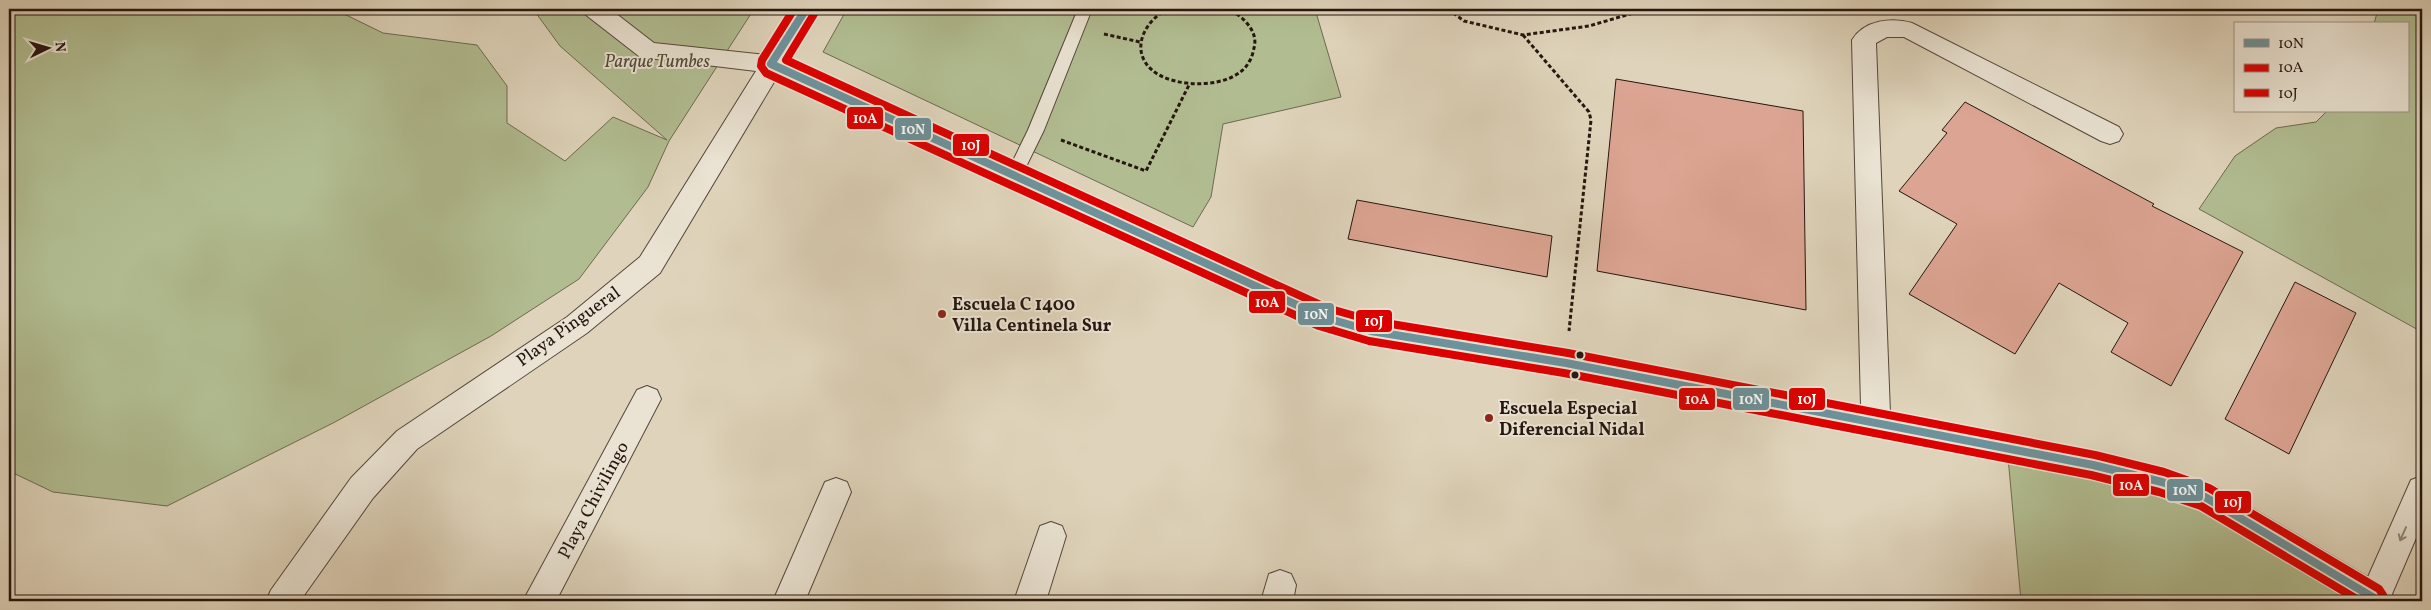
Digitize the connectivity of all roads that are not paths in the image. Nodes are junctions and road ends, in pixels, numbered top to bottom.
1 (594, 9) edge
2 (806, 9) edge
3 (1086, 9) edge
4 (771, 64) junction
5 (2110, 134) dead end
6 (1014, 175) junction
7 (647, 399) dead end
8 (1876, 423) junction
9 (2422, 490) edge
10 (836, 492) dead end
11 (1051, 536) dead end
12 (2375, 600) edge
13 (282, 601) edge
14 (539, 601) edge
15 (789, 601) edge
16 (1030, 601) edge

1 - 4 street
2 - 4 street, Playa Pingueral
3 - 6 lane
4 - 6 street
4 - 13 street, Playa Pingueral
5 - 8 street
6 - 8 street
7 - 14 street, Playa Chivilingo
8 - 12 street
9 -> 12 street
10 - 15 street
11 - 16 street

